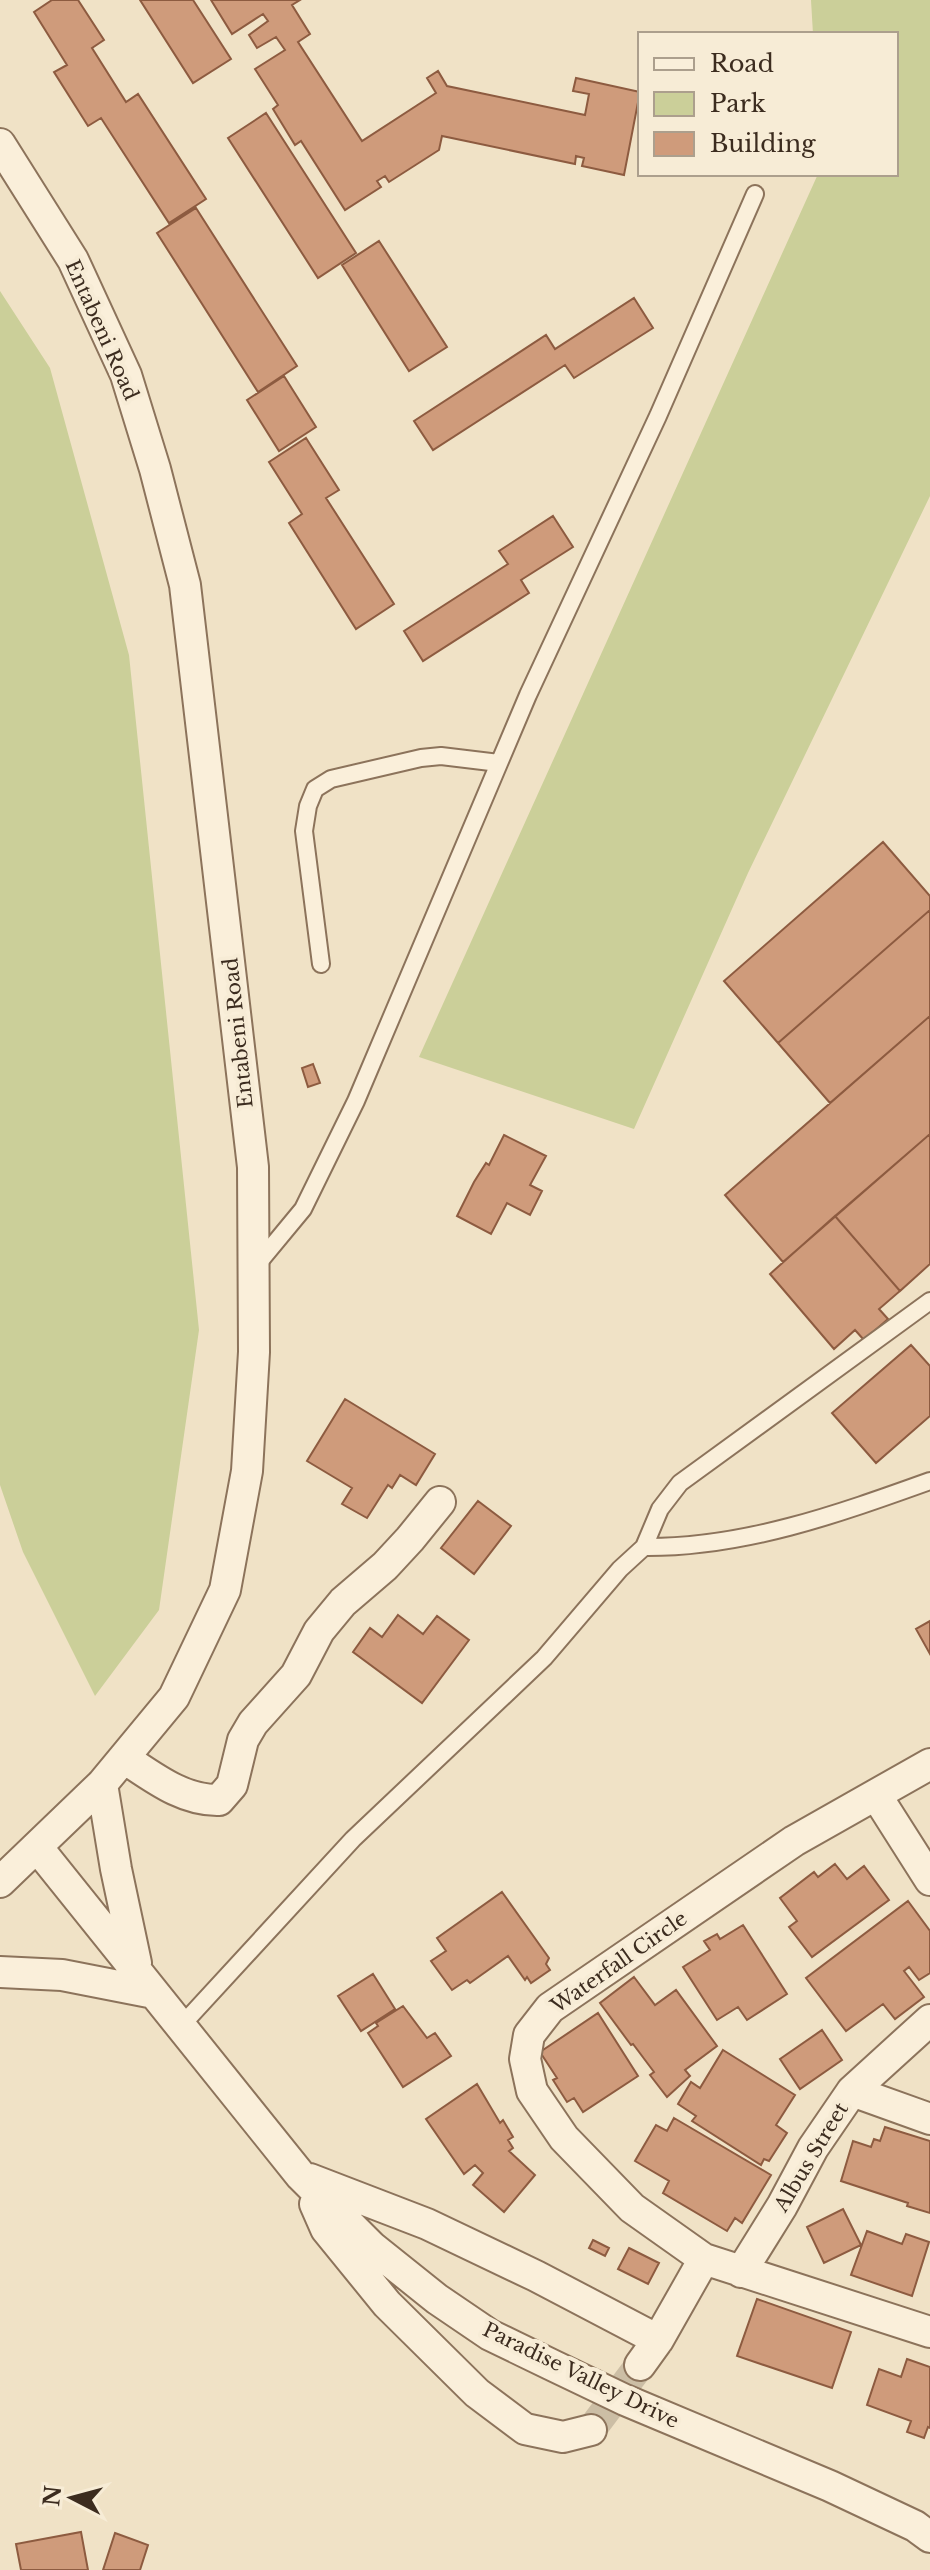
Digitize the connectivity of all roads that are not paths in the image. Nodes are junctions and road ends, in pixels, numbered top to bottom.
1 (0, 144) edge
2 (755, 194) dead end
3 (499, 763) junction
4 (321, 964) dead end
5 (254, 1268) junction
6 (930, 1301) edge
7 (930, 1481) edge
8 (440, 1502) dead end
9 (644, 1547) junction
10 (124, 1758) junction
11 (930, 1764) edge
12 (102, 1784) junction
13 (876, 1795) junction
14 (37, 1847) junction
15 (930, 1880) edge
16 (0, 1882) edge
17 (0, 1972) edge
18 (147, 1984) junction
19 (930, 2020) edge
20 (181, 2026) junction
21 (852, 2091) junction
22 (930, 2119) edge
23 (301, 2176) junction
24 (704, 2259) junction
25 (741, 2272) junction
26 (930, 2332) edge
27 (658, 2340) junction
28 (640, 2365) tunnel mouth
29 (591, 2430) dead end
30 (930, 2537) edge

1 - 5 street, Entabeni Road
2 - 3 lane
3 - 4 lane
3 - 5 lane
5 - 10 street, Entabeni Road
6 - 9 lane
7 - 9 lane
8 - 10 street
9 - 20 lane
10 - 12 street, Entabeni Road
11 - 13 street, Waterfall Circle
12 - 14 street, Entabeni Road
12 - 18 street
13 - 15 street
13 - 24 street, Waterfall Circle
14 - 16 street, Entabeni Road
14 - 18 street, Paradise Valley Drive
17 - 18 street
18 - 20 street, Paradise Valley Drive
19 - 21 street, Albus Street
20 - 23 street, Paradise Valley Drive
21 - 22 street
21 - 25 street, Albus Street
23 - 27 street
23 - 29 street
23 - 30 street, Paradise Valley Drive
24 - 25 street, Waterfall Circle
24 - 27 street
25 - 26 street, Waterfall Circle
27 - 28 street

